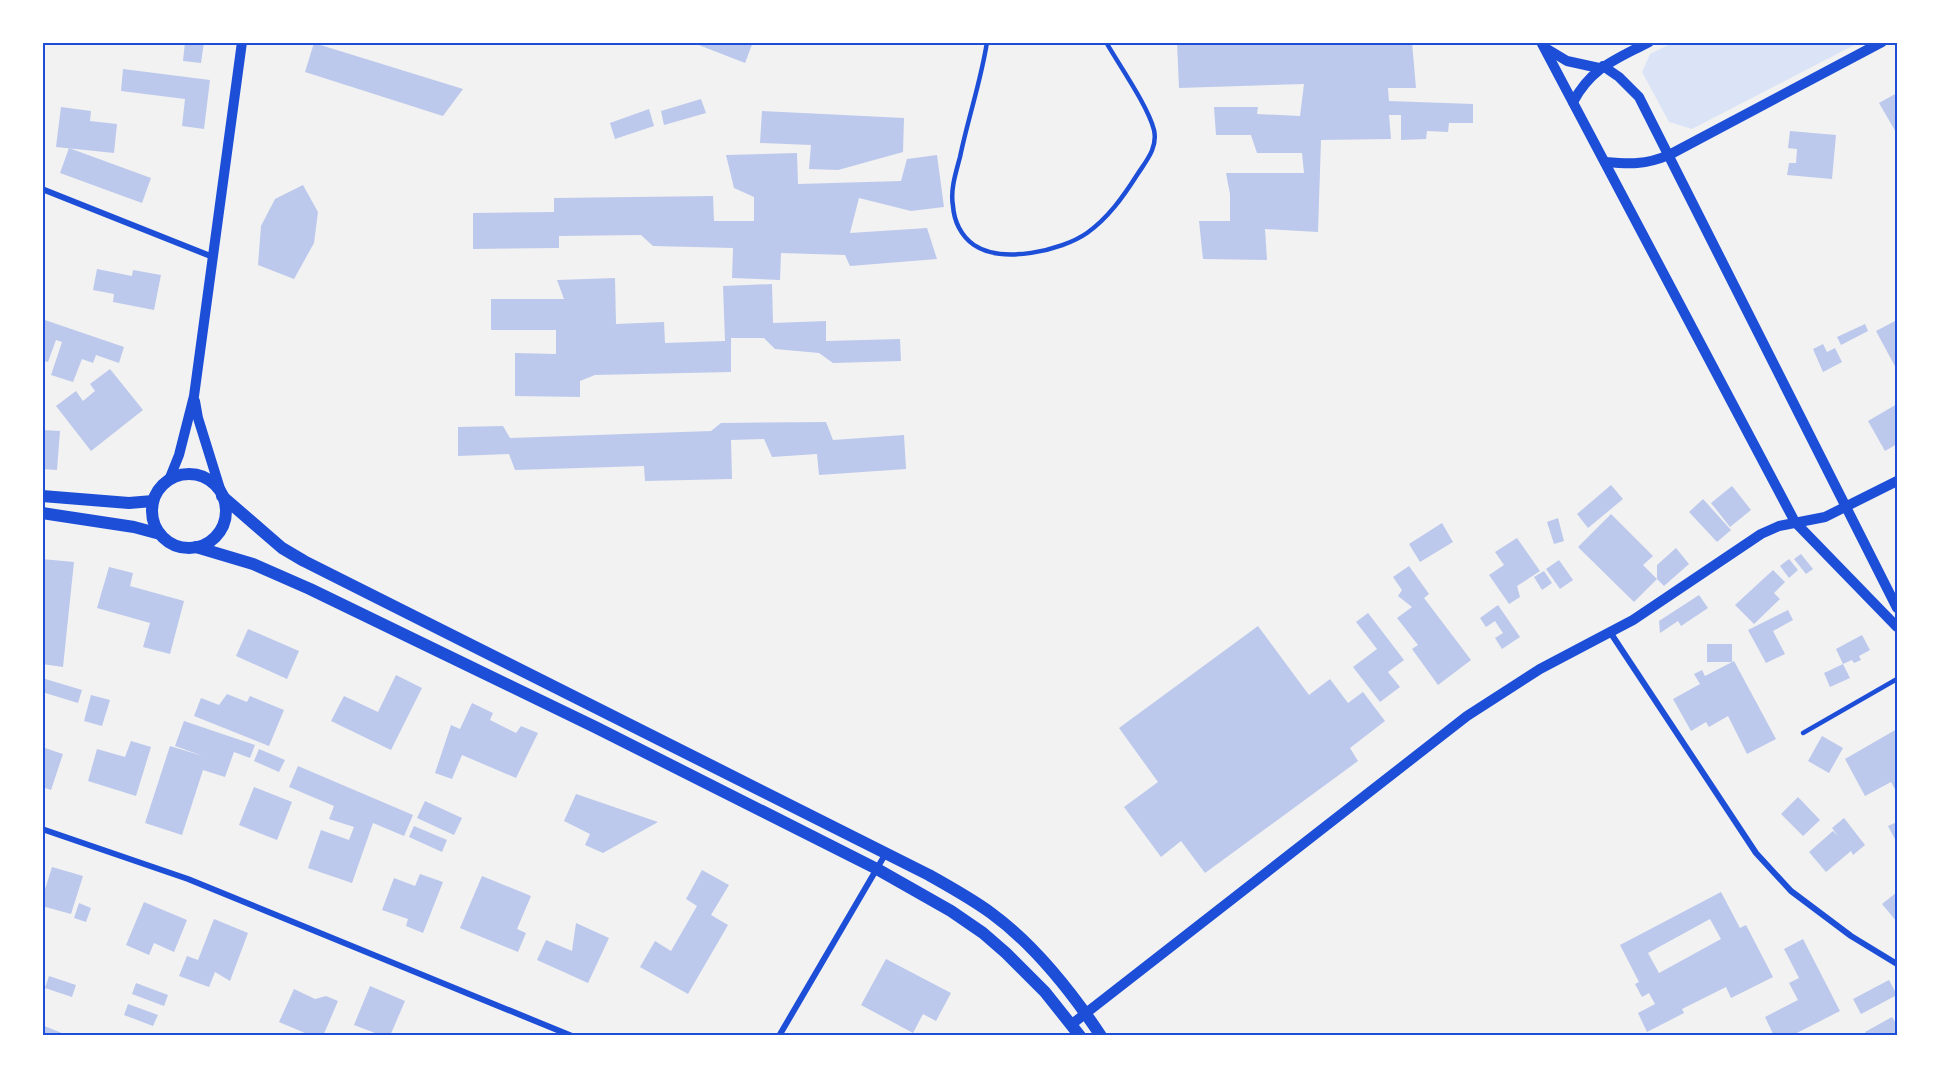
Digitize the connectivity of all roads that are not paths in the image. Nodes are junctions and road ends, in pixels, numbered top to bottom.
1 (242, 42) edge
2 (987, 42) edge
3 (1106, 42) edge
4 (1649, 42) edge
5 (1882, 42) edge
6 (1542, 44) edge
7 (1601, 67) junction
8 (1573, 102) junction
9 (1669, 155) junction
10 (1605, 162) junction
11 (42, 189) edge
12 (213, 257) junction
13 (194, 396) junction
14 (169, 480) junction
15 (1897, 481) edge
16 (222, 494) junction
17 (42, 496) edge
18 (153, 501) junction
19 (1847, 507) junction
20 (42, 513) edge
21 (1795, 522) junction
22 (160, 534) junction
23 (196, 547) junction
24 (1897, 608) edge
25 (1897, 627) edge
26 (1610, 632) junction
27 (525, 672) junction
28 (1897, 679) edge
29 (517, 689) junction
30 (1803, 733) dead end
31 (42, 829) edge
32 (886, 853) junction
33 (877, 869) junction
34 (1897, 964) edge
35 (1085, 1013) junction
36 (1072, 1024) junction
37 (572, 1036) edge
38 (779, 1036) edge
39 (1080, 1036) edge
40 (1101, 1036) edge

1 - 12 street
2 - 3 lane
4 - 7 street
5 - 9 street
6 - 7 street
6 - 8 street
7 - 8 street
7 - 9 street
8 - 10 street
9 - 10 street
9 - 19 street
10 - 21 street
11 - 12 street
12 - 13 street
13 - 14 street
13 - 16 street
14 - 16 main road
14 - 18 main road
15 - 19 street
16 - 23 main road
16 - 27 main road
17 - 18 main road
18 - 22 main road
19 - 21 street
19 - 24 street
20 - 22 main road
21 - 25 street
21 - 26 street
22 - 23 main road
23 - 29 main road
26 - 34 street
26 - 35 street
27 - 29 main road
27 - 32 main road
28 - 30 lane
29 - 33 main road
31 - 37 street
32 - 33 street
32 - 35 main road
33 - 36 main road
33 - 38 street
35 - 36 street
35 - 40 main road
36 - 39 main road

